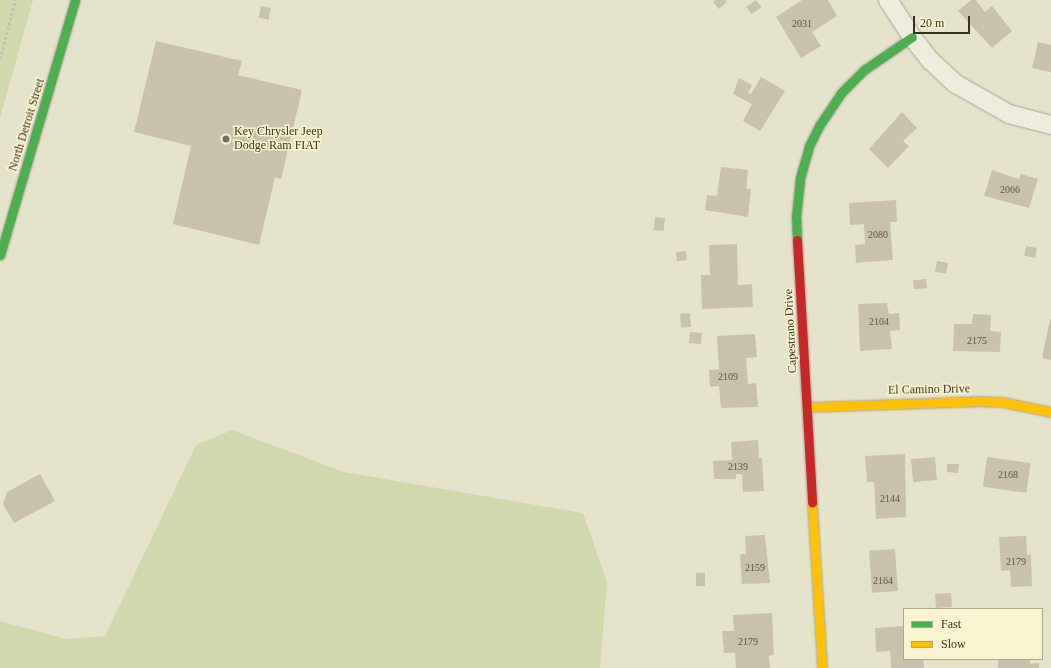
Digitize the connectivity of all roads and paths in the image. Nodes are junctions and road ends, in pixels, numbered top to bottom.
1 (15, 0) edge
2 (75, 0) edge
3 (888, 0) edge
4 (912, 37) junction
5 (0, 58) edge
6 (1051, 125) edge
7 (0, 255) edge
8 (808, 407) junction
9 (1051, 412) edge
10 (822, 668) edge

1 - 5 path
2 - 7 main road, North Detroit Street
3 - 4 street
4 - 6 street
4 - 8 main road, Capestrano Drive
8 - 9 main road, El Camino Drive
8 - 10 main road, Capestrano Drive

